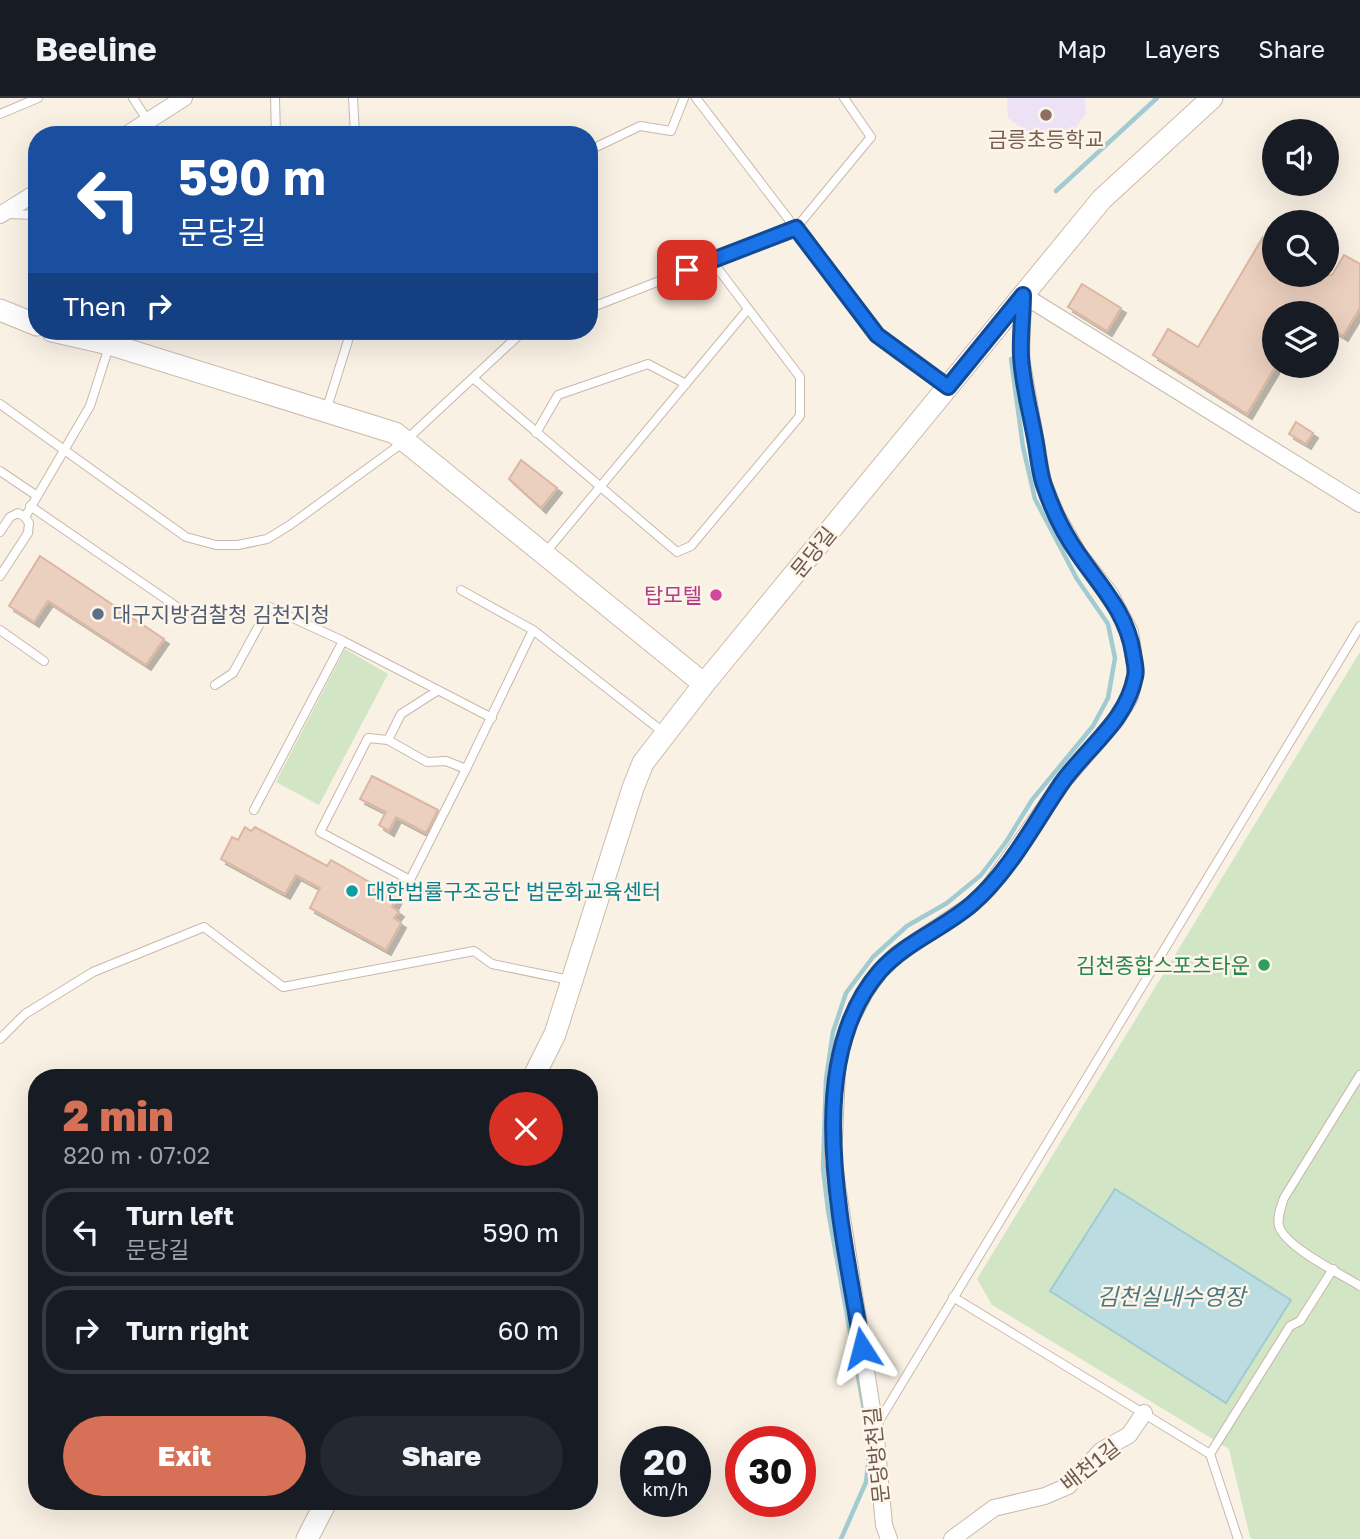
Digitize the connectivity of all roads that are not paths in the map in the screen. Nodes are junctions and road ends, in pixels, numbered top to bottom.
1 (38, 98) edge
2 (133, 98) edge
3 (184, 98) edge
4 (275, 98) edge
5 (353, 98) edge
6 (684, 98) edge
7 (696, 98) edge
8 (844, 98) edge
9 (1212, 98) edge
10 (0, 114) edge
11 (148, 121) junction
12 (140, 126) edge
13 (276, 126) edge
14 (355, 126) edge
15 (598, 146) edge
16 (28, 198) edge
17 (1, 214) edge
18 (28, 215) edge
19 (796, 228) junction
20 (712, 261) junction
21 (1023, 295) junction
22 (598, 305) edge
23 (748, 309) junction
24 (0, 310) edge
25 (28, 322) edge
26 (110, 340) edge
27 (120, 340) edge
28 (345, 340) edge
29 (514, 340) edge
30 (472, 378) junction
31 (686, 384) junction
32 (948, 387) junction
33 (0, 404) edge
34 (326, 411) junction
35 (536, 433) junction
36 (405, 441) junction
37 (64, 450) junction
38 (0, 471) edge
39 (600, 487) junction
40 (37, 496) junction
41 (1360, 504) edge
42 (30, 506) junction
43 (25, 517) junction
44 (0, 532) edge
45 (544, 554) junction
46 (0, 576) edge
47 (461, 590) dead end
48 (186, 613) dead end
49 (1360, 626) edge
50 (0, 630) edge
51 (533, 630) junction
52 (343, 641) junction
53 (44, 661) dead end
54 (704, 684) junction
55 (215, 685) dead end
56 (437, 691) junction
57 (492, 718) junction
58 (665, 734) junction
59 (388, 740) junction
60 (466, 769) junction
61 (254, 810) dead end
62 (572, 981) junction
63 (0, 1039) edge
64 (538, 1069) edge
65 (1360, 1075) edge
66 (1333, 1269) junction
67 (1360, 1286) edge
68 (953, 1297) junction
69 (1144, 1413) junction
70 (875, 1429) junction
71 (1210, 1454) junction
72 (322, 1510) edge
73 (307, 1539) edge
74 (889, 1539) edge
75 (952, 1539) edge
76 (1238, 1539) edge

1 - 10 lane
2 - 11 lane
3 - 11 street
4 - 13 lane
5 - 14 lane
6 - 15 lane
7 - 19 lane
8 - 19 lane
9 - 21 street, 문당길
11 - 12 street
16 - 17 street
17 - 18 lane
19 - 20 lane
19 - 32 lane
20 - 22 lane
20 - 23 lane
21 - 32 street, 문당길
21 - 41 street
21 - 70 street, 문당방천길
23 - 31 lane
23 - 39 lane
24 - 25 street
26 - 37 lane
27 - 34 street
28 - 34 lane
29 - 30 lane
30 - 35 lane
30 - 36 lane
31 - 35 lane
31 - 39 lane
32 - 54 street, 문당길
33 - 37 lane
34 - 36 street
35 - 39 lane
36 - 37 lane
36 - 45 street
37 - 40 lane
38 - 40 lane
39 - 45 lane
40 - 42 lane
42 - 43 lane
42 - 48 lane
43 - 44 lane
43 - 46 lane
45 - 54 street
47 - 51 lane
49 - 68 lane
50 - 53 lane
51 - 57 lane
51 - 58 lane
52 - 55 lane
52 - 56 lane
52 - 61 lane
54 - 58 street, 문당길
56 - 57 lane
56 - 59 lane
57 - 60 lane
58 - 62 street, 문당길
59 - 60 lane
59 - 60 lane
62 - 63 lane
62 - 64 street, 문당길
65 - 66 lane
66 - 67 lane
66 - 71 lane
68 - 69 lane
68 - 70 lane
69 - 71 lane
69 - 75 street, 배천1길
70 - 74 street, 문당방천길
71 - 76 lane
72 - 73 street

